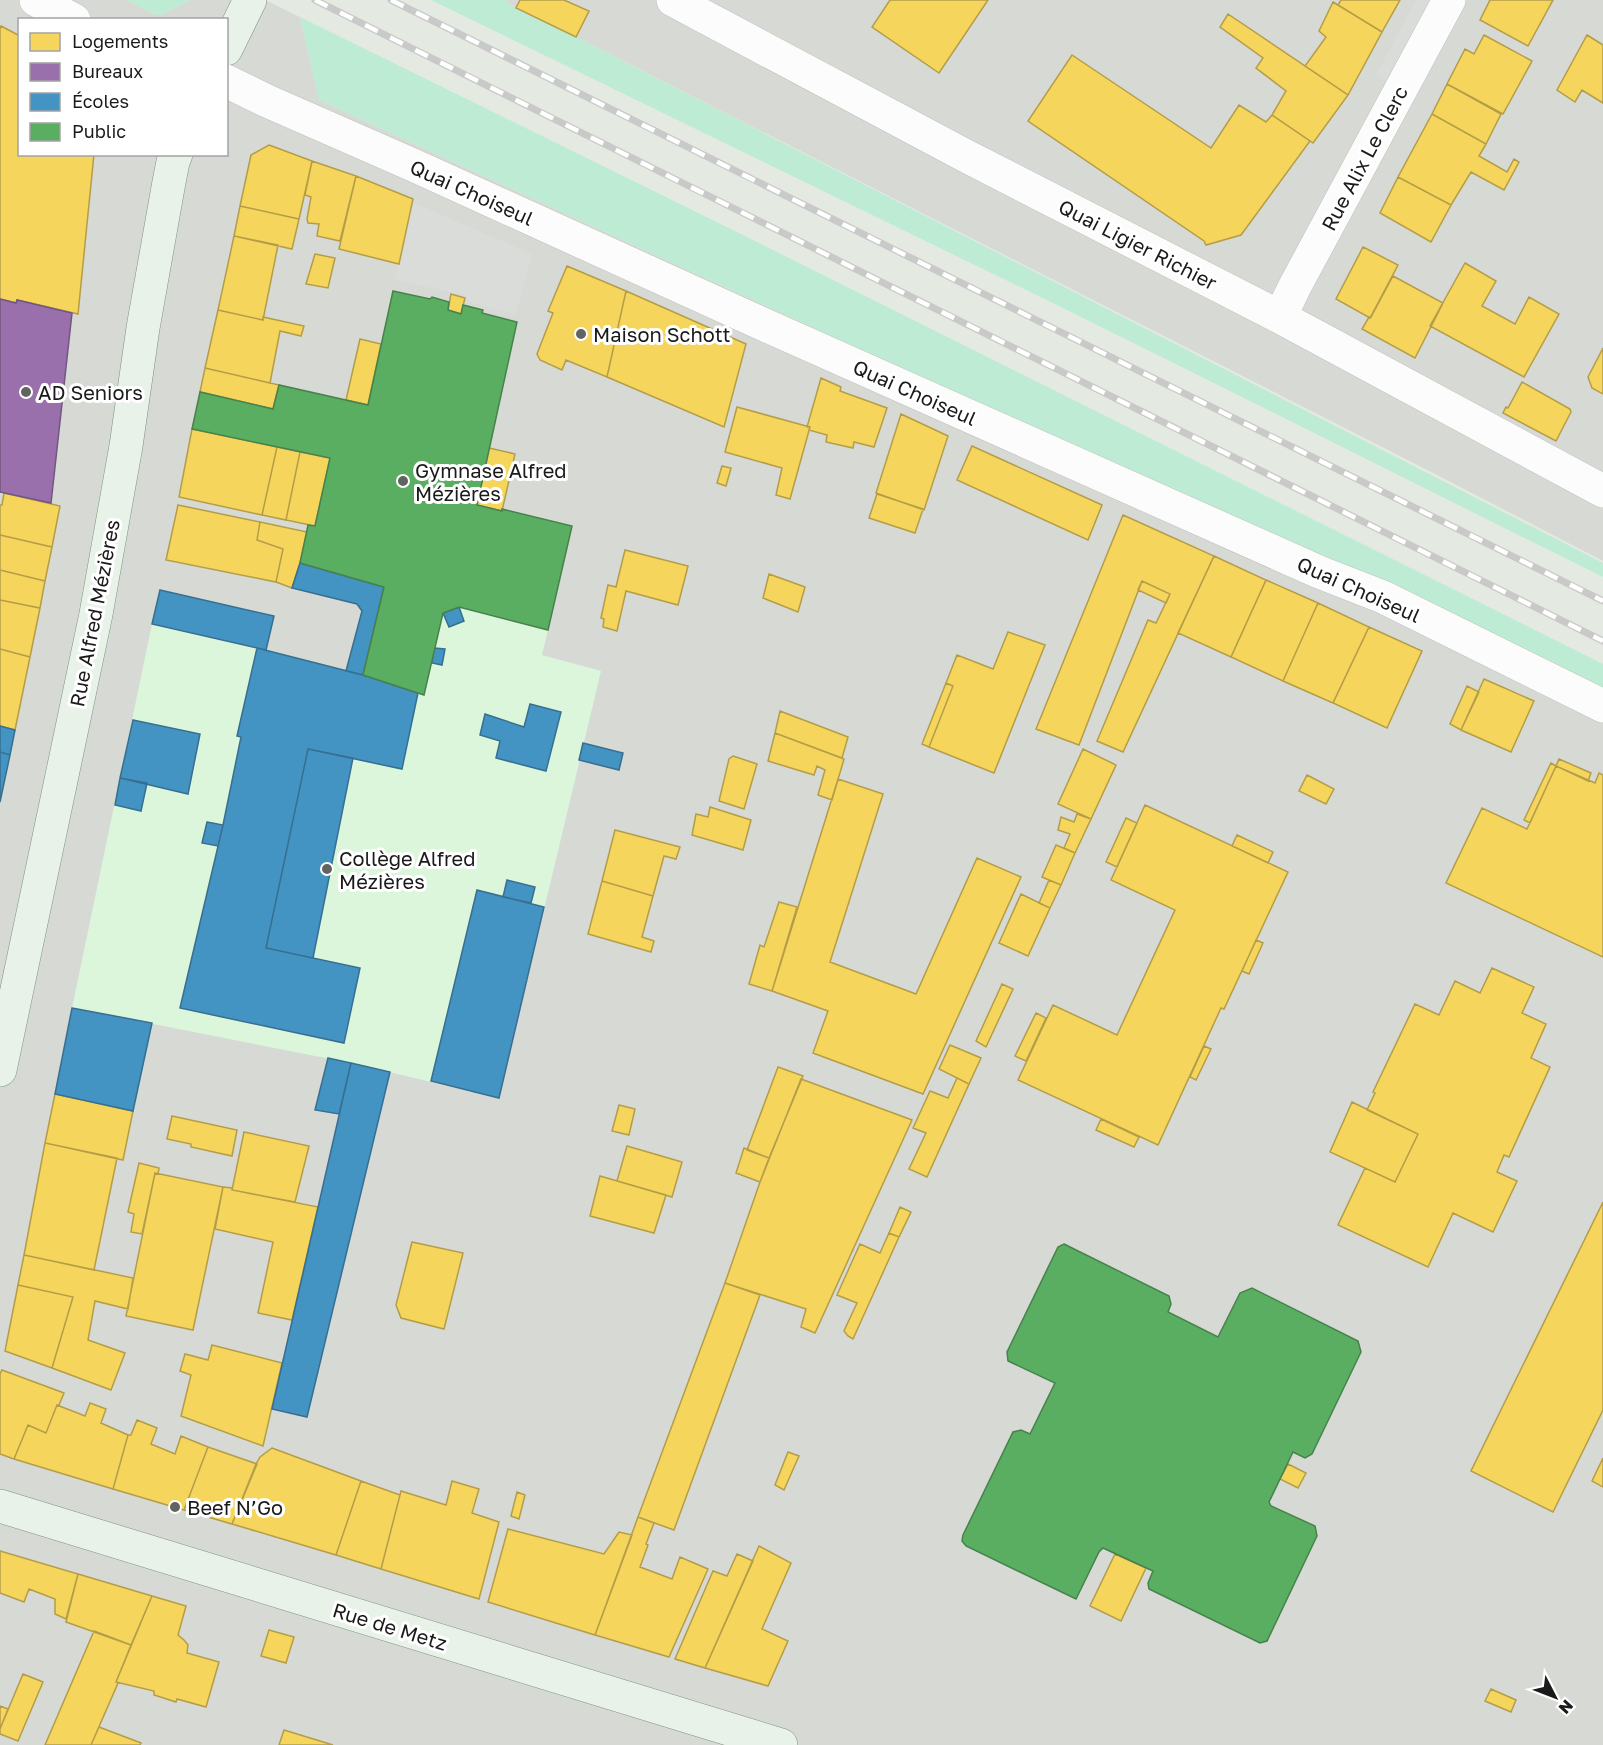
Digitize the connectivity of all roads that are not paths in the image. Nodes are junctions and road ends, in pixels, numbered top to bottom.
1 (36, 0) edge
2 (250, 0) edge
3 (673, 0) edge
4 (1449, 0) edge
5 (70, 18) edge
6 (228, 45) edge
7 (228, 82) edge
8 (168, 164) edge
9 (1280, 317) junction
10 (1603, 491) edge
11 (1603, 706) edge
12 (0, 1070) edge
13 (0, 1506) edge
14 (781, 1745) edge

1 - 5 street
2 - 6 main road
3 - 9 street, Quai Ligier Richier
4 - 9 street, Rue Alix Le Clerc
7 - 11 street, Quai Choiseul
8 - 12 main road, Rue Alfred Mézières
9 - 10 street, Quai Ligier Richier
13 - 14 main road, Rue de Metz

